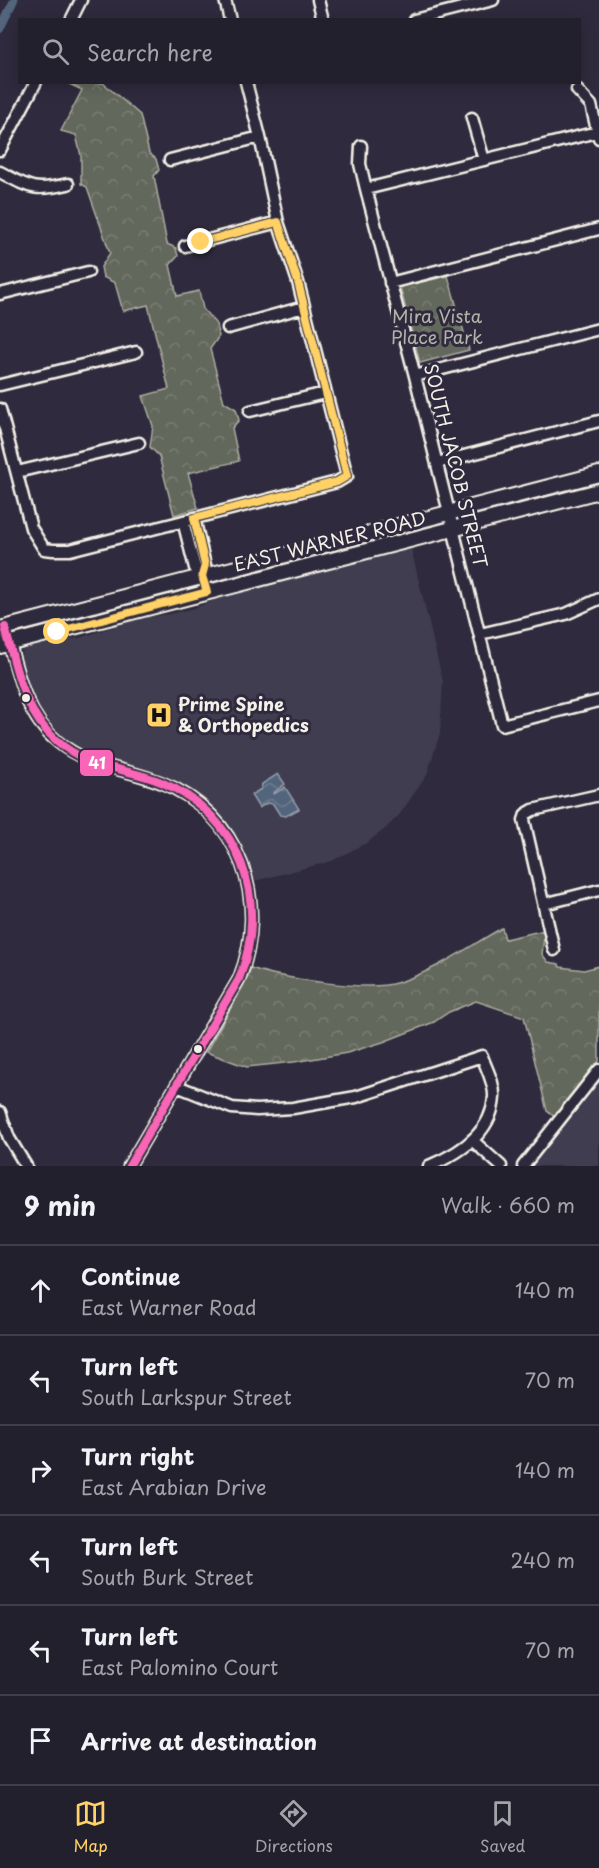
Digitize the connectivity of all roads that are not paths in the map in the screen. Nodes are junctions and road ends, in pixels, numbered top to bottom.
1 (81, 0) edge
2 (225, 0) edge
3 (318, 0) edge
4 (492, 0) edge
5 (72, 18) edge
6 (230, 18) edge
7 (323, 18) edge
8 (422, 18) edge
9 (35, 84) edge
10 (247, 84) edge
11 (577, 90) dead end
12 (471, 118) dead end
13 (598, 135) edge
14 (260, 137) junction
15 (361, 146) dead end
16 (0, 150) edge
17 (170, 160) dead end
18 (484, 160) junction
19 (0, 172) edge
20 (68, 183) dead end
21 (366, 189) junction
22 (278, 222) junction
23 (599, 230) edge
24 (185, 246) dead end
25 (88, 272) dead end
26 (390, 283) junction
27 (0, 294) edge
28 (304, 307) junction
29 (228, 328) dead end
30 (599, 329) edge
31 (136, 352) dead end
32 (415, 375) junction
33 (0, 385) edge
34 (325, 393) junction
35 (0, 409) edge
36 (250, 411) dead end
37 (599, 421) edge
38 (140, 443) dead end
39 (437, 463) junction
40 (16, 472) junction
41 (599, 474) edge
42 (599, 491) edge
43 (449, 513) junction
44 (194, 518) junction
45 (183, 521) junction
46 (453, 529) junction
47 (202, 576) junction
48 (207, 592) junction
49 (599, 599) edge
50 (3, 628) edge
51 (480, 634) junction
52 (5, 645) edge
53 (599, 701) edge
54 (599, 795) edge
55 (599, 890) edge
56 (544, 904) junction
57 (554, 950) dead end
58 (599, 1070) edge
59 (177, 1086) junction
60 (0, 1112) edge
61 (472, 1140) junction
62 (26, 1166) edge
63 (129, 1166) edge
64 (429, 1166) edge
65 (501, 1166) edge
66 (524, 1166) edge

1 - 5 street
2 - 6 street
3 - 7 street
4 - 8 street
9 - 16 street
10 - 14 street
11 - 13 street
12 - 18 street
13 - 18 street
14 - 17 street
14 - 22 street
15 - 21 street, SOUTH JACOB STREET
18 - 21 street
19 - 20 street
21 - 26 street, SOUTH JACOB STREET
22 - 24 street
22 - 28 street
23 - 26 street
25 - 27 street
26 - 32 street, SOUTH JACOB STREET
28 - 29 street
28 - 34 street
30 - 32 street
31 - 33 street
32 - 39 street, SOUTH JACOB STREET
34 - 36 street
34 - 44 street
35 - 40 street
37 - 39 street
38 - 40 street
39 - 43 street, SOUTH JACOB STREET
40 - 45 street
41 - 43 main road, EAST WARNER ROAD
42 - 46 main road, EAST WARNER ROAD
43 - 46 street, SOUTH JACOB STREET
43 - 47 main road, EAST WARNER ROAD
44 - 45 street
44 - 47 street
45 - 47 street
46 - 48 main road, EAST WARNER ROAD
46 - 51 street, SOUTH JACOB STREET
47 - 48 street
47 - 50 main road, EAST WARNER ROAD
48 - 52 main road, EAST WARNER ROAD
49 - 51 street
50 - 52 street
51 - 53 street, SOUTH JACOB STREET
52 - 59 street
54 - 56 street
55 - 56 street
56 - 57 street
58 - 66 street
59 - 61 street
59 - 63 street
60 - 62 street
61 - 64 street
61 - 65 street

